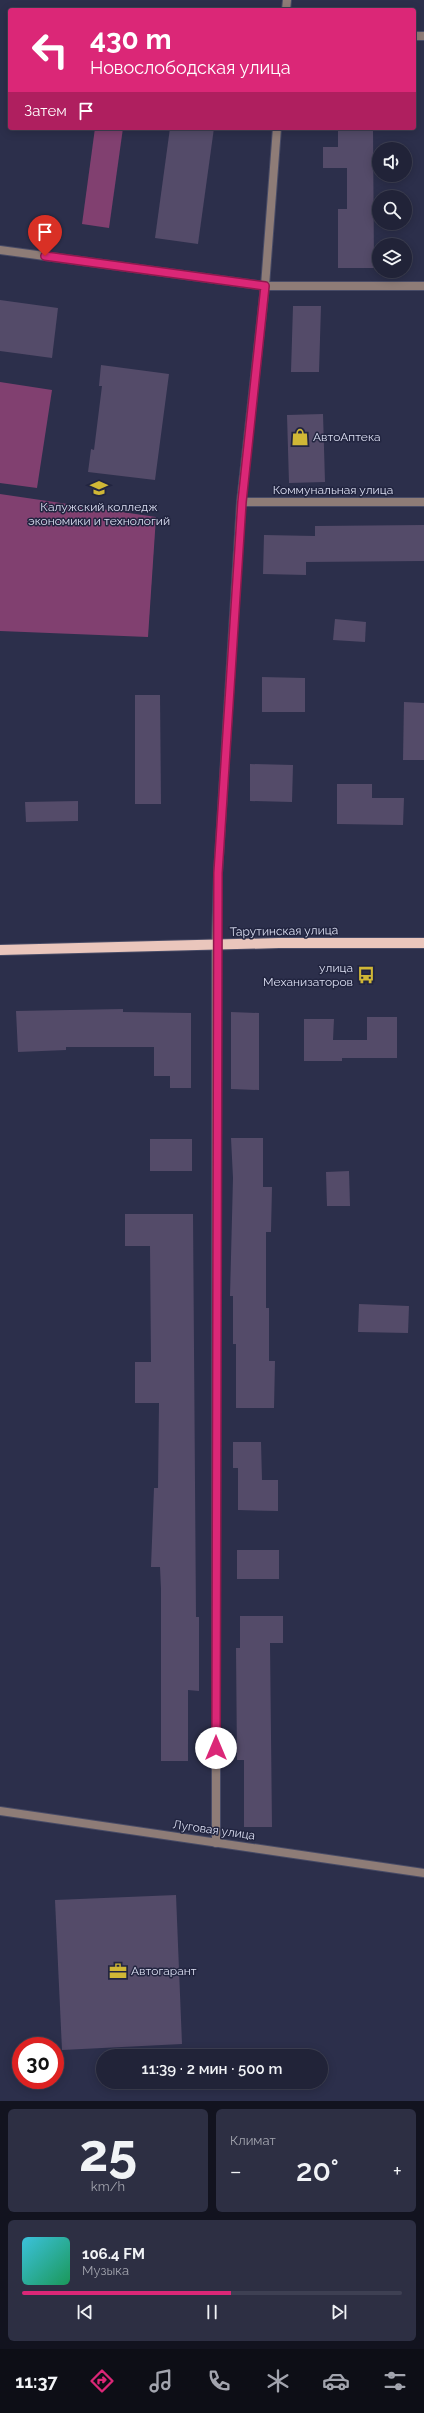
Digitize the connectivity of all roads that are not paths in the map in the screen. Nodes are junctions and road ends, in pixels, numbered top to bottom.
1 (277, 130) edge
2 (0, 250) edge
3 (265, 286) junction
4 (424, 286) edge
5 (242, 502) junction
6 (424, 502) edge
7 (424, 943) edge
8 (216, 945) junction
9 (0, 950) edge
10 (0, 1811) edge
11 (216, 1843) junction
12 (424, 1873) edge

1 - 3 street
2 - 3 street
3 - 4 street
3 - 5 street
5 - 6 street, Коммунальная улица
5 - 8 street
7 - 8 main road, Тарутинская улица
8 - 9 main road, Тарутинская улица
8 - 11 street
10 - 11 street, Луговая улица
11 - 12 street, Луговая улица

